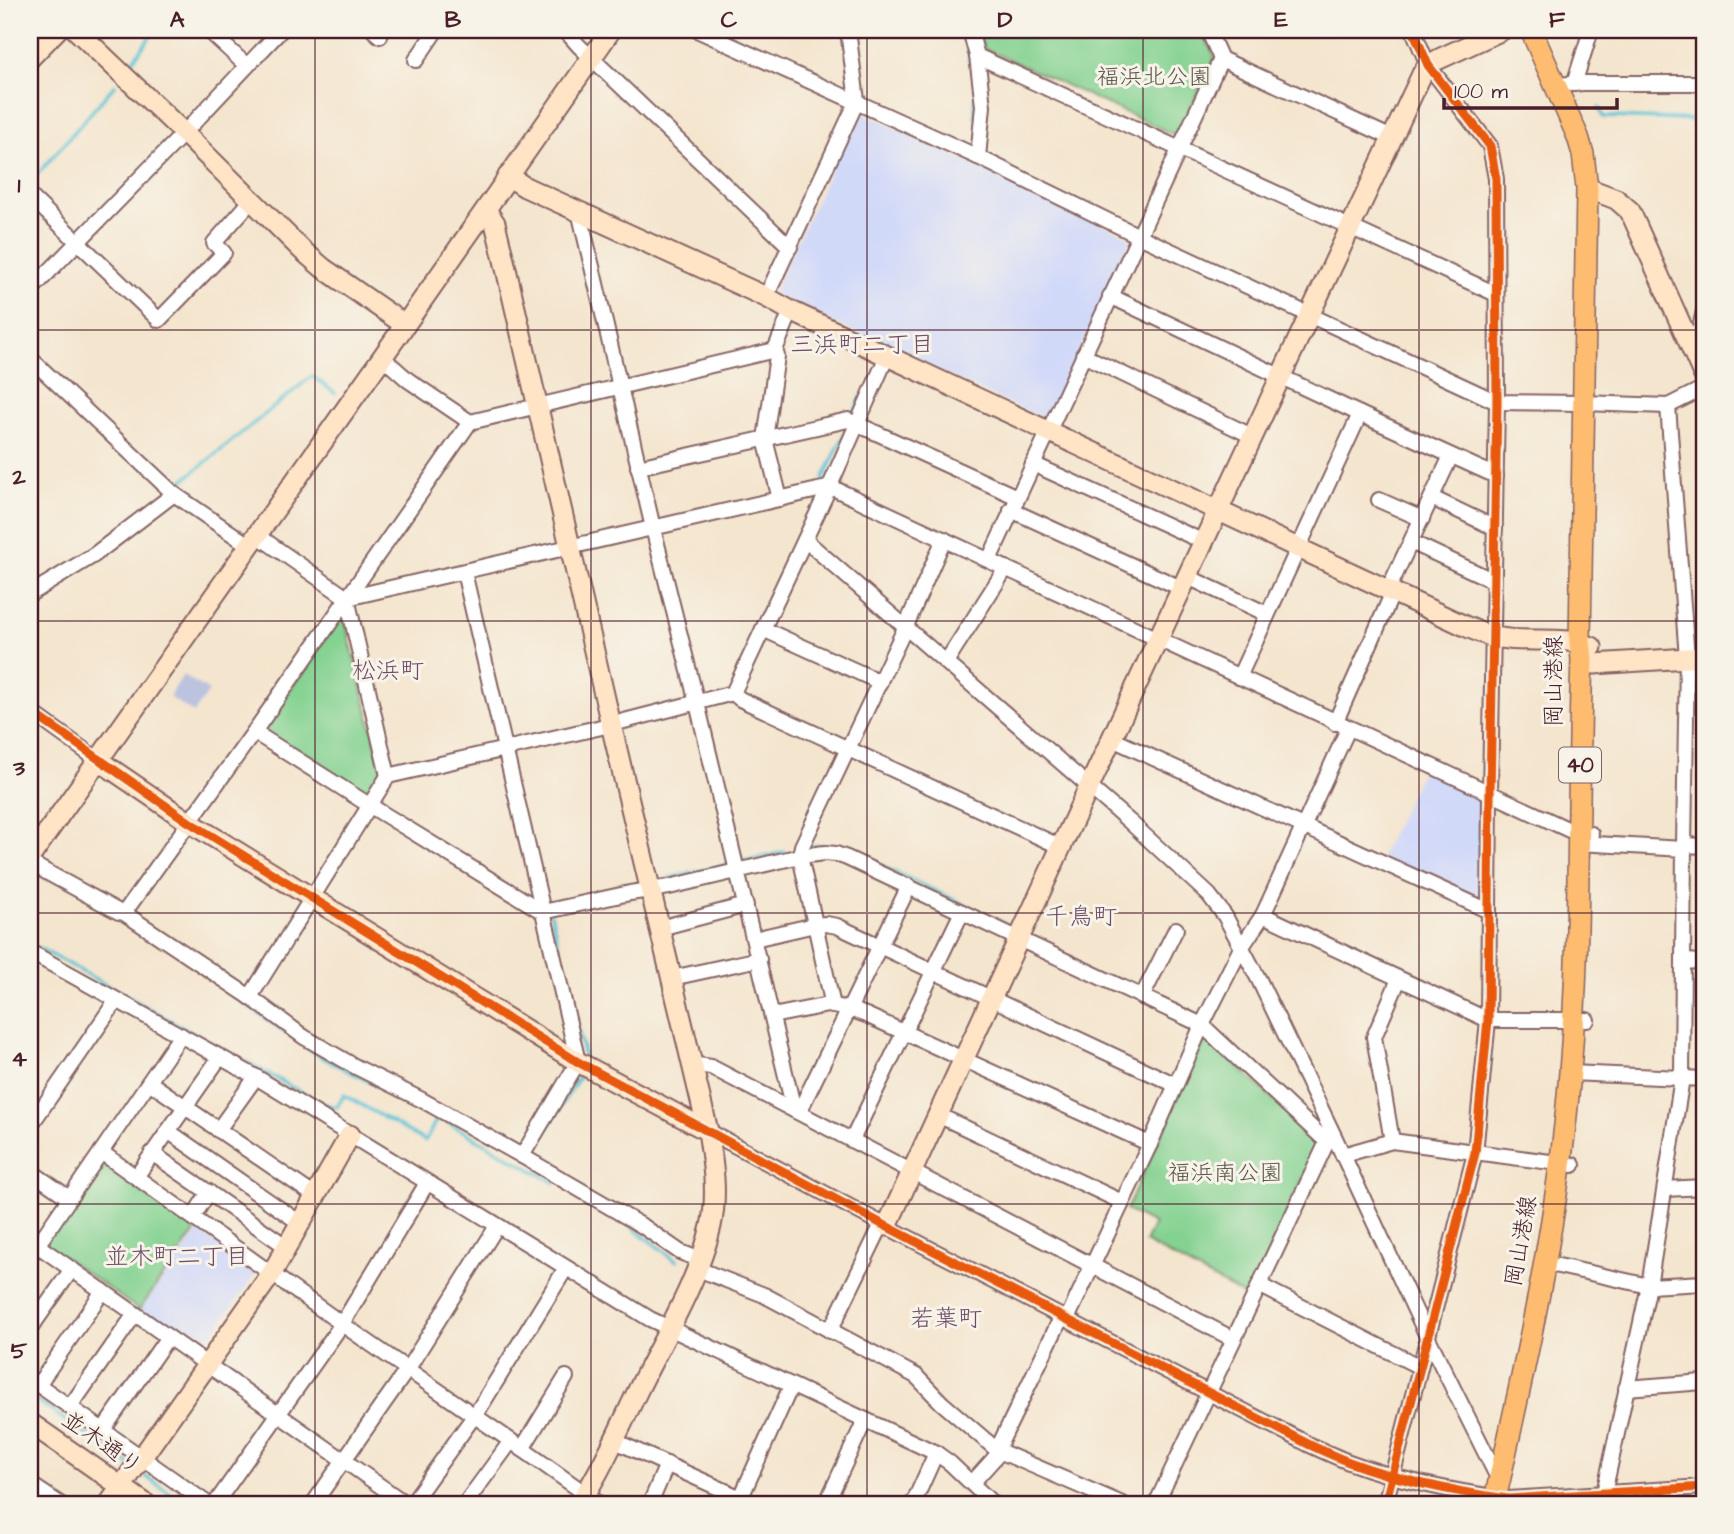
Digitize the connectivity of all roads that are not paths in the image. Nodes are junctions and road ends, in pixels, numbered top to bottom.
1 (57, 30) edge
2 (76, 30) edge
3 (208, 30) edge
4 (281, 30) edge
5 (436, 30) edge
6 (565, 30) edge
7 (611, 30) edge
8 (697, 30) edge
9 (848, 30) edge
10 (970, 30) edge
11 (1208, 30) edge
12 (1413, 30) edge
13 (1502, 30) edge
14 (1531, 30) edge
15 (1545, 30) edge
16 (1591, 30) edge
17 (977, 56) junction
18 (592, 57) junction
19 (30, 58) edge
20 (416, 60) dead end
21 (1225, 60) junction
22 (1429, 65) junction
23 (247, 66) junction
24 (1704, 83) edge
25 (1566, 84) junction
26 (857, 101) junction
27 (184, 133) junction
28 (1392, 138) junction
29 (1183, 150) junction
30 (978, 155) junction
31 (508, 176) junction
32 (1593, 190) junction
33 (30, 196) edge
34 (252, 200) junction
35 (486, 209) junction
36 (579, 211) junction
37 (1351, 227) junction
38 (1141, 232) junction
39 (77, 242) junction
40 (790, 247) junction
41 (30, 291) edge
42 (1496, 294) junction
43 (1110, 296) junction
44 (766, 298) junction
45 (792, 311) junction
46 (1704, 311) edge
47 (1310, 315) junction
48 (405, 325) junction
49 (775, 350) junction
50 (1694, 354) junction
51 (1083, 355) junction
52 (887, 356) junction
53 (382, 357) junction
54 (30, 358) edge
55 (1282, 376) junction
56 (1704, 376) edge
57 (619, 386) junction
58 (1704, 388) edge
59 (1497, 402) junction
60 (1590, 403) junction
61 (538, 406) junction
62 (1668, 406) junction
63 (1360, 414) junction
64 (853, 421) junction
65 (470, 422) junction
66 (1047, 431) junction
67 (1254, 437) junction
68 (765, 439) junction
69 (1451, 456) junction
70 (1032, 464) junction
71 (638, 467) junction
72 (1496, 476) junction
73 (823, 489) junction
74 (174, 494) junction
75 (1432, 498) junction
76 (780, 499) junction
77 (1379, 500) dead end
78 (1014, 503) junction
79 (1219, 511) junction
80 (1422, 519) junction
81 (653, 528) junction
82 (1495, 528) junction
83 (944, 539) junction
84 (253, 540) junction
85 (805, 540) junction
86 (1204, 542) junction
87 (1411, 542) junction
88 (571, 547) junction
89 (1297, 548) junction
90 (989, 560) junction
91 (1006, 568) junction
92 (464, 572) junction
93 (1494, 581) junction
94 (1185, 583) junction
95 (1391, 591) junction
96 (30, 594) edge
97 (347, 598) junction
98 (1267, 614) junction
99 (906, 626) junction
100 (763, 629) junction
101 (1493, 637) junction
102 (1159, 640) junction
103 (1587, 653) junction
104 (1696, 657) edge
105 (946, 662) junction
106 (1238, 677) junction
107 (880, 682) junction
108 (733, 693) junction
109 (700, 702) junction
110 (30, 711) edge
111 (611, 724) junction
112 (1341, 726) junction
113 (254, 732) junction
114 (1112, 739) junction
115 (849, 748) junction
116 (505, 749) junction
117 (98, 760) junction
118 (388, 776) junction
119 (1089, 787) junction
120 (1490, 794) junction
121 (369, 806) junction
122 (189, 822) junction
123 (1304, 827) junction
124 (1585, 839) junction
125 (1704, 846) edge
126 (1061, 847) junction
127 (1684, 847) junction
128 (800, 856) junction
129 (30, 858) edge
130 (30, 863) edge
131 (738, 872) junction
132 (909, 886) junction
133 (651, 889) junction
134 (313, 898) junction
135 (746, 905) junction
136 (1489, 911) junction
137 (543, 912) junction
138 (962, 912) junction
139 (124, 913) junction
140 (1263, 915) junction
141 (815, 925) junction
142 (660, 928) junction
143 (1176, 929) dead end
144 (754, 939) junction
145 (1019, 939) junction
146 (880, 946) junction
147 (1241, 948) junction
148 (30, 952) edge
149 (759, 959) junction
150 (1683, 961) junction
151 (1704, 962) edge
152 (933, 972) junction
153 (672, 978) junction
154 (1399, 979) junction
155 (1144, 992) junction
156 (250, 997) junction
157 (992, 999) junction
158 (116, 1001) junction
159 (834, 1006) junction
160 (849, 1009) junction
161 (772, 1016) junction
162 (1488, 1020) junction
163 (1580, 1020) junction
164 (1202, 1025) junction
165 (904, 1032) junction
166 (181, 1035) junction
167 (220, 1057) junction
168 (964, 1059) junction
169 (578, 1062) junction
170 (691, 1064) junction
171 (1577, 1074) junction
172 (256, 1077) junction
173 (1682, 1078) junction
174 (1704, 1079) edge
175 (149, 1082) junction
176 (1176, 1085) junction
177 (185, 1107) junction
178 (796, 1111) junction
179 (938, 1115) junction
180 (30, 1126) edge
181 (218, 1130) junction
182 (168, 1131) junction
183 (708, 1131) junction
184 (350, 1135) junction
185 (852, 1140) junction
186 (1331, 1140) junction
187 (1392, 1141) junction
188 (1150, 1144) junction
189 (101, 1152) junction
190 (152, 1153) junction
191 (1475, 1153) junction
192 (1343, 1155) junction
193 (522, 1156) junction
194 (1567, 1164) junction
195 (30, 1171) edge
196 (912, 1171) junction
197 (136, 1177) junction
198 (427, 1184) junction
199 (1704, 1187) edge
200 (1665, 1189) junction
201 (209, 1192) junction
202 (315, 1196) junction
203 (69, 1198) junction
204 (1122, 1202) junction
205 (193, 1217) junction
206 (300, 1223) junction
207 (884, 1225) junction
208 (497, 1226) junction
209 (287, 1247) junction
210 (34, 1250) edge
211 (1552, 1264) junction
212 (699, 1265) junction
213 (1092, 1265) junction
214 (566, 1268) junction
215 (72, 1269) junction
216 (272, 1273) junction
217 (1704, 1283) edge
218 (1259, 1285) junction
219 (1649, 1286) junction
220 (103, 1291) junction
221 (135, 1314) junction
222 (1064, 1317) junction
223 (342, 1324) junction
224 (669, 1328) junction
225 (30, 1329) edge
226 (830, 1331) junction
227 (1427, 1336) junction
228 (168, 1337) junction
229 (1233, 1339) junction
230 (207, 1364) junction
231 (1420, 1367) junction
232 (407, 1370) junction
233 (566, 1377) dead end
234 (34, 1382) edge
235 (1704, 1382) edge
236 (791, 1386) junction
237 (1626, 1388) junction
238 (1208, 1392) junction
239 (70, 1407) junction
240 (279, 1415) junction
241 (475, 1415) junction
242 (865, 1420) junction
243 (30, 1423) edge
244 (103, 1430) junction
245 (613, 1440) junction
246 (517, 1445) junction
247 (999, 1451) junction
248 (936, 1453) junction
249 (344, 1461) junction
250 (667, 1465) junction
251 (132, 1471) junction
252 (1392, 1476) junction
253 (30, 1483) edge
254 (1704, 1487) edge
255 (976, 1493) edge
256 (1501, 1497) edge
257 (1595, 1497) edge
258 (588, 1501) edge
259 (744, 1502) edge
260 (60, 1504) edge
261 (109, 1504) edge
262 (146, 1504) edge
263 (208, 1504) edge
264 (215, 1504) edge
265 (313, 1504) edge
266 (406, 1504) edge
267 (411, 1504) edge
268 (465, 1504) edge
269 (650, 1504) edge
270 (826, 1504) edge
271 (914, 1504) edge
272 (993, 1504) edge
273 (1122, 1504) edge
274 (1156, 1504) edge
275 (1385, 1504) edge

1 - 19 street
2 - 27 street
3 - 23 street
4 - 23 street
5 - 20 street
6 - 18 street
7 - 18 street
8 - 26 street
9 - 26 street
10 - 17 street
11 - 21 street
12 - 22 street
13 - 22 street
14 - 25 main road, 岡山港線 / 40
15 - 25 main road, 岡山港線 / 40
16 - 25 street
17 - 29 street
17 - 30 street
18 - 31 street
18 - 40 street
21 - 28 street
21 - 29 street
22 - 28 street
22 - 42 street
23 - 27 street
24 - 25 street
25 - 32 main road, 岡山港線 / 40
26 - 30 street
26 - 40 street
27 - 34 street
27 - 39 street
28 - 37 street
29 - 37 street
29 - 38 street
30 - 38 street
31 - 35 street
31 - 36 street
32 - 50 street
32 - 60 main road, 岡山港線 / 40
33 - 39 street
34 - 39 street
34 - 48 street
35 - 48 street
35 - 61 street
36 - 44 street
36 - 57 street
37 - 42 street
37 - 47 street
38 - 43 street
38 - 47 street
39 - 41 street
40 - 44 street
42 - 59 street
43 - 51 street
43 - 55 street
44 - 45 street
45 - 49 street
45 - 52 street
46 - 50 street
47 - 55 street
47 - 59 street
48 - 53 street
49 - 57 street
49 - 68 street
50 - 56 street
51 - 66 street
51 - 67 street
52 - 64 street
52 - 66 street
53 - 65 street
53 - 84 street
54 - 74 street
55 - 63 street
55 - 67 street
57 - 61 street
57 - 71 street
58 - 62 street
59 - 60 street
59 - 72 street
60 - 62 street
60 - 103 main road, 岡山港線 / 40
61 - 65 street
61 - 88 street
62 - 104 street
63 - 69 street
63 - 89 street
64 - 68 street
64 - 73 street
64 - 78 street
65 - 97 street
66 - 70 street
66 - 79 street
67 - 79 street
68 - 71 street
68 - 76 street
69 - 72 street
69 - 75 street
70 - 78 street
70 - 86 street
71 - 81 street
72 - 82 street
73 - 76 street
73 - 83 street
73 - 85 street
74 - 84 street
74 - 96 street
75 - 80 street
75 - 82 street
76 - 81 street
77 - 80 street
78 - 90 street
78 - 94 street
79 - 86 street
79 - 89 street
80 - 87 street
81 - 88 street
81 - 109 street
82 - 93 street
83 - 90 street
83 - 99 street
84 - 97 street
84 - 117 street
85 - 99 street
85 - 100 street
86 - 94 street
87 - 93 street
87 - 95 street
88 - 92 street
88 - 111 street
89 - 95 street
89 - 98 street
90 - 91 street
91 - 102 street
91 - 105 street
92 - 97 street
92 - 116 street
93 - 101 street
94 - 98 street
94 - 102 street
95 - 101 street
95 - 112 street
97 - 113 street
97 - 118 street
98 - 106 street
99 - 105 street
99 - 107 street
100 - 107 street
100 - 108 street
101 - 103 street
101 - 120 street
102 - 106 street
102 - 114 street
103 - 104 street
103 - 124 main road, 岡山港線 / 40
104 - 127 street
105 - 119 street
106 - 112 street
107 - 115 street
108 - 109 street
108 - 115 street
109 - 111 street
109 - 131 street
110 - 117 street
111 - 116 street
111 - 133 street
112 - 120 street
112 - 123 street
113 - 121 street
113 - 122 street
114 - 119 street
114 - 123 street
115 - 126 street
115 - 128 street
116 - 118 street
116 - 137 street
117 - 122 street
117 - 129 street
118 - 121 street
119 - 126 street
119 - 147 street
120 - 124 street
120 - 136 street
121 - 134 street
121 - 137 street
122 - 134 street
122 - 139 street
123 - 136 street
123 - 140 street
124 - 127 street
124 - 163 main road, 岡山港線 / 40
125 - 127 street
126 - 145 street
127 - 150 street
128 - 131 street
128 - 132 street
128 - 141 street
130 - 139 street
131 - 133 street
131 - 135 street
132 - 138 street
132 - 146 street
133 - 137 street
133 - 142 street
134 - 156 street
134 - 169 street
135 - 142 street
135 - 144 street
136 - 162 street
137 - 169 street
138 - 145 street
138 - 152 street
139 - 156 street
140 - 147 street
140 - 154 street
141 - 144 street
141 - 146 street
141 - 159 street
142 - 153 street
143 - 155 street
144 - 149 street
145 - 155 street
145 - 157 street
146 - 152 street
146 - 160 street
147 - 164 street
147 - 186 street
148 - 158 street
149 - 153 street
149 - 161 street
150 - 151 street
150 - 173 street
152 - 157 street
152 - 165 street
153 - 170 street
154 - 162 street
154 - 187 street
155 - 164 street
156 - 193 street
157 - 168 street
157 - 176 street
158 - 166 street
158 - 180 street
159 - 160 street
159 - 161 street
160 - 165 street
160 - 178 street
161 - 178 street
162 - 163 street
162 - 191 street
163 - 171 main road, 岡山港線 / 40
164 - 176 street
164 - 186 street
165 - 168 street
165 - 185 street
166 - 167 street
166 - 175 street
167 - 172 street
167 - 177 street
168 - 179 street
168 - 188 street
169 - 183 street
169 - 193 street
170 - 178 street
170 - 183 street
171 - 173 street
171 - 194 main road, 岡山港線 / 40
172 - 181 street
172 - 184 street
173 - 174 street
173 - 200 street
175 - 177 street
175 - 189 street
176 - 188 street
177 - 181 street
177 - 182 street
178 - 185 street
179 - 196 street
179 - 204 street
181 - 202 street
182 - 190 street
182 - 206 street
183 - 207 street
183 - 212 street
184 - 198 street
184 - 202 street
185 - 196 street
186 - 192 street
186 - 218 street
187 - 191 street
187 - 192 street
188 - 204 street
189 - 197 street
189 - 203 street
190 - 197 street
190 - 201 street
191 - 194 street
191 - 227 street
192 - 227 street
193 - 212 street
194 - 211 main road, 岡山港線 / 40
195 - 203 street
196 - 207 street
196 - 213 street
197 - 205 street
198 - 208 street
198 - 223 street
199 - 200 street
200 - 219 street
201 - 205 street
201 - 209 street
202 - 206 street
203 - 210 street
204 - 213 street
205 - 216 street
206 - 209 street
207 - 222 street
207 - 226 street
208 - 214 street
208 - 232 street
209 - 216 street
210 - 215 street
211 - 219 street
211 - 256 main road, 岡山港線 / 40
212 - 224 street
212 - 226 street
213 - 222 street
213 - 229 street
214 - 224 street
214 - 241 street
215 - 220 street
215 - 225 street
216 - 223 street
216 - 230 street
217 - 219 street
218 - 229 street
218 - 231 street
219 - 237 street
220 - 221 street
220 - 234 street
221 - 228 street
221 - 239 street
222 - 238 street
222 - 247 street
223 - 232 street
223 - 240 street
224 - 236 street
224 - 245 street
226 - 247 street
227 - 231 street
227 - 256 street
228 - 230 street
228 - 244 street
229 - 238 street
230 - 240 street
230 - 251 street
231 - 252 street
232 - 241 street
232 - 249 street
233 - 246 street
234 - 239 street
235 - 237 street
236 - 242 street
236 - 259 street
237 - 257 street
238 - 252 street
238 - 274 street
239 - 244 street
240 - 249 street
240 - 264 street
241 - 246 street
241 - 267 street
242 - 248 street
242 - 270 street
243 - 251 street, 並木通り
244 - 251 street
245 - 250 street
245 - 258 street
246 - 258 street
246 - 268 street
247 - 255 street
247 - 273 street
248 - 255 street
248 - 271 street
249 - 265 street
249 - 266 street
250 - 259 street
250 - 269 street
251 - 261 street
251 - 262 street, 並木通り
251 - 263 street
252 - 256 street
252 - 275 street
253 - 260 street
254 - 257 street
255 - 272 street
256 - 257 street

